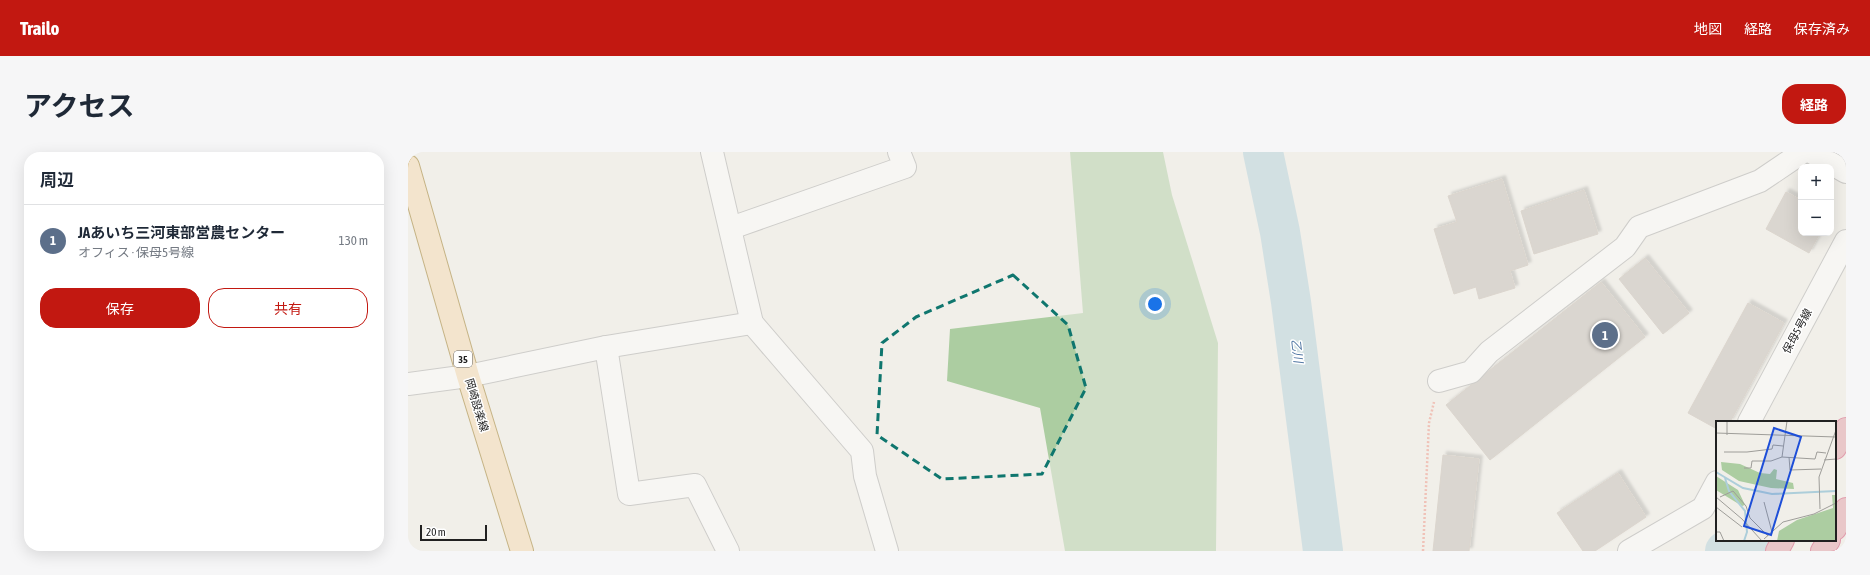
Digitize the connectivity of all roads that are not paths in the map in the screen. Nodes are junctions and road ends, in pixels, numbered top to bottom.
1 (712, 152) edge
2 (899, 152) edge
3 (1803, 152) edge
4 (1811, 152) edge
5 (408, 166) edge
6 (1846, 172) edge
7 (731, 228) junction
8 (1846, 240) edge
9 (752, 323) junction
10 (606, 347) junction
11 (468, 376) junction
12 (1439, 381) road end
13 (408, 384) edge
14 (1750, 421) edge
15 (1846, 429) edge
16 (1836, 446) edge
17 (1716, 484) edge
18 (1846, 509) edge
19 (1836, 527) edge
20 (1782, 541) edge
21 (1828, 541) edge
22 (522, 551) edge
23 (728, 551) edge
24 (887, 551) edge
25 (1629, 551) edge
26 (1777, 551) edge
27 (1822, 551) edge

1 - 7 street
2 - 7 street
3 - 12 street
4 - 6 street
5 - 11 main road, 岡崎設楽線 / 35
7 - 9 street
8 - 14 street, 保母5号線
9 - 10 street
9 - 24 street
10 - 11 street
10 - 23 street
11 - 13 street
11 - 22 main road, 岡崎設楽線 / 35
15 - 16 highway
17 - 25 street
18 - 19 highway
20 - 26 highway
21 - 27 highway

